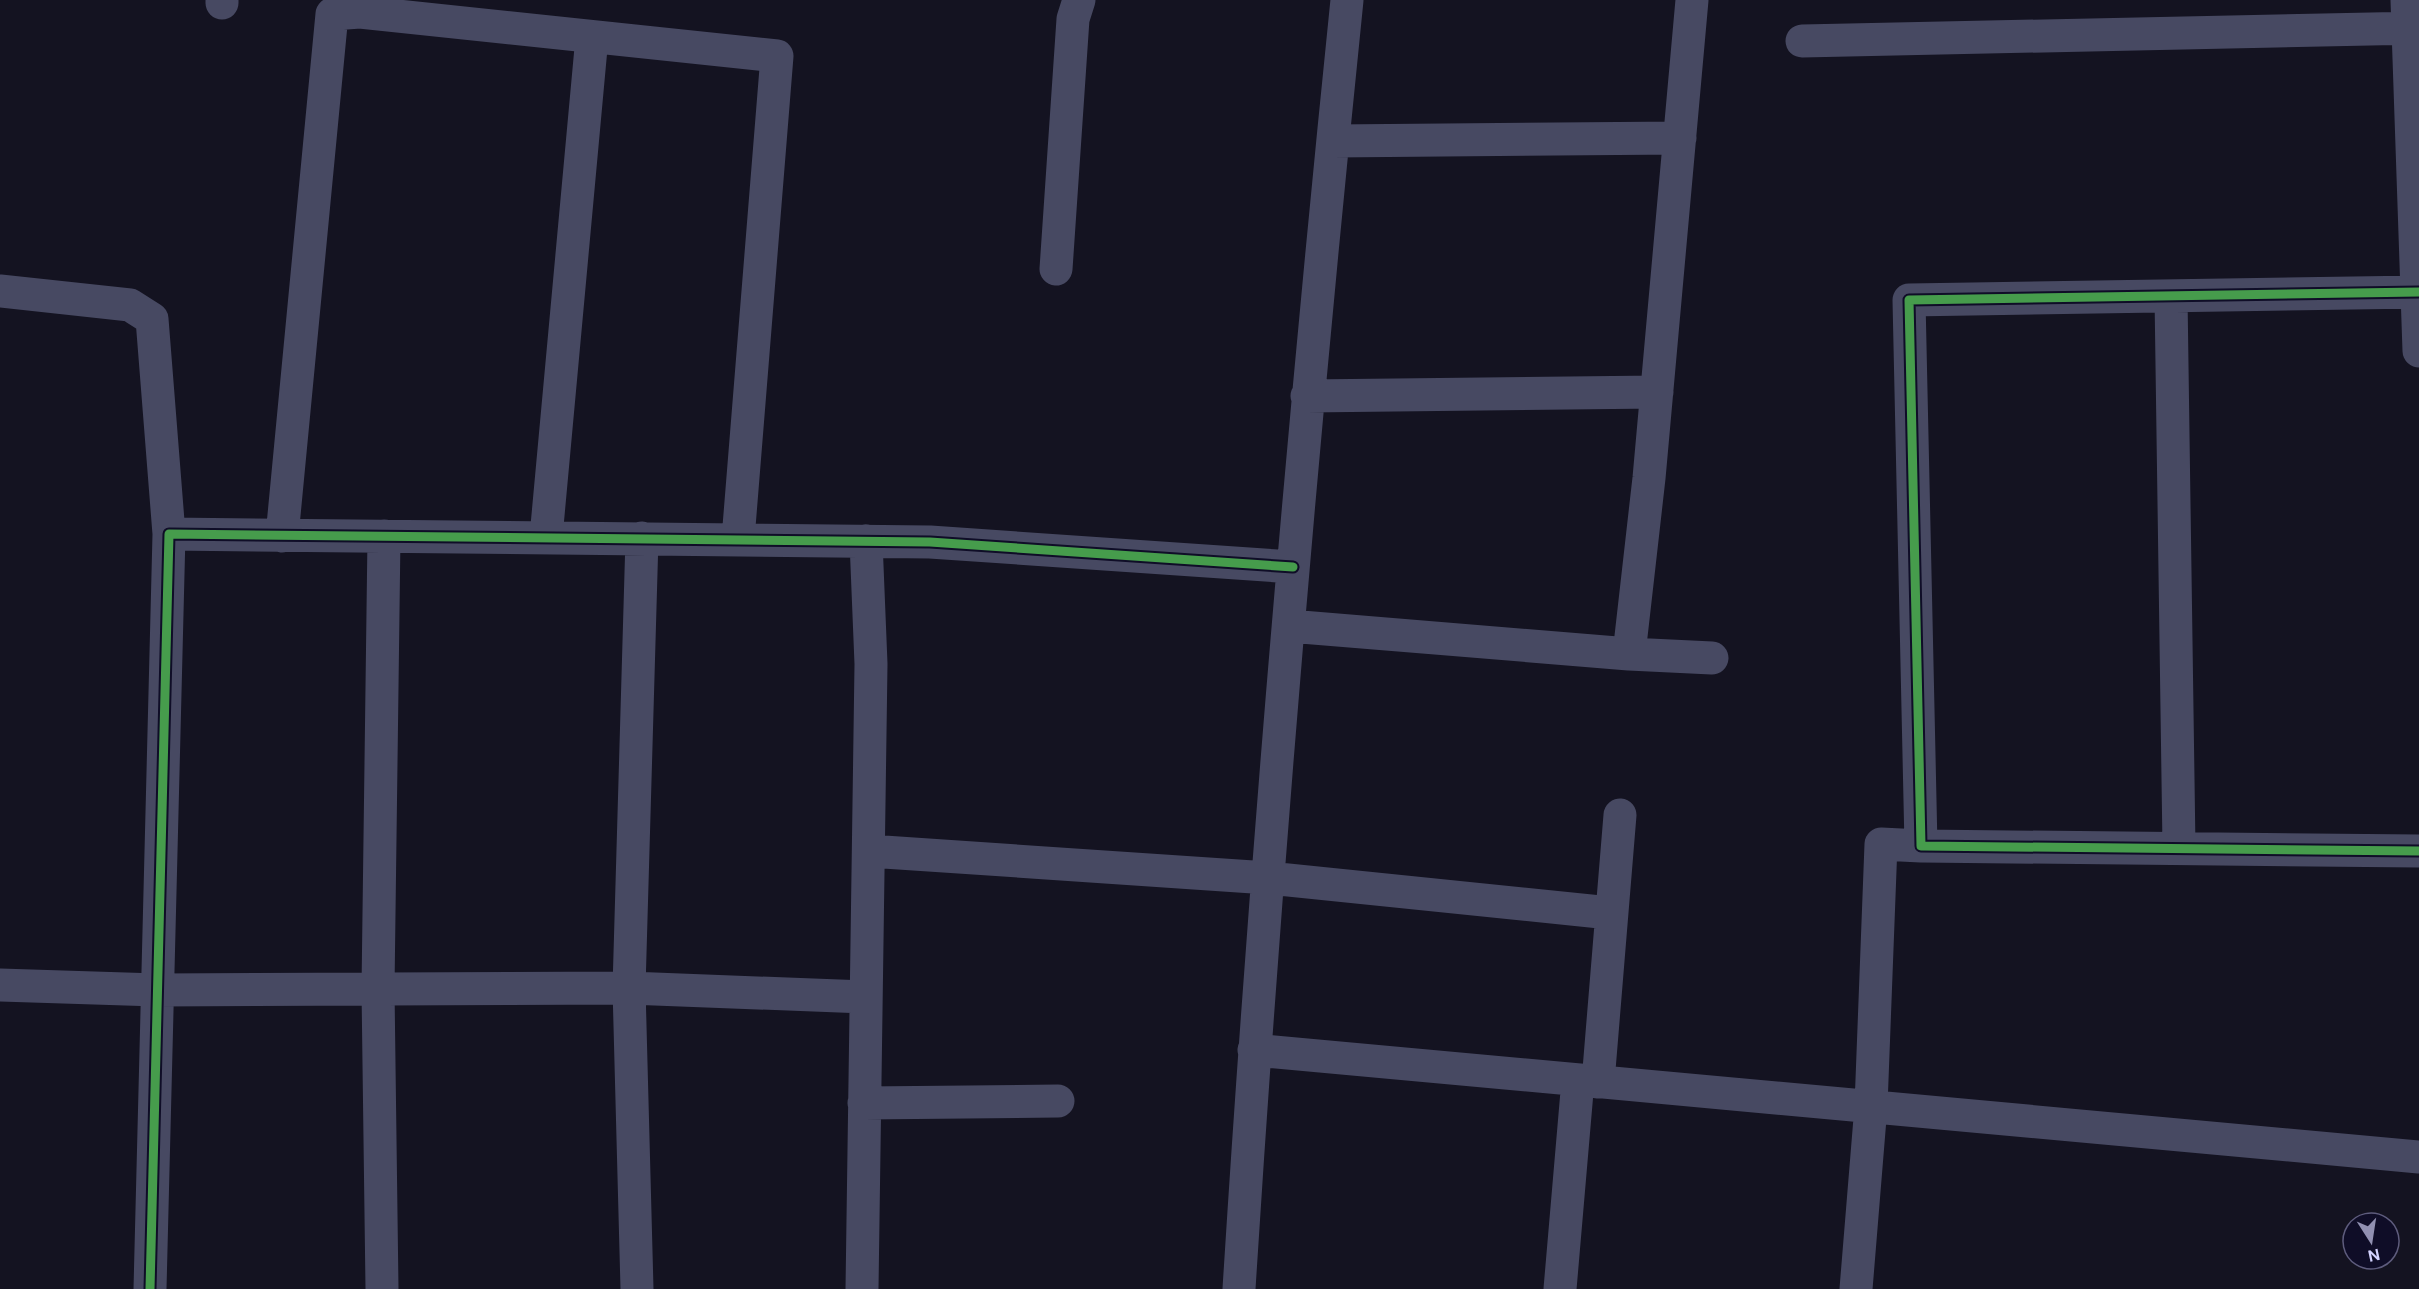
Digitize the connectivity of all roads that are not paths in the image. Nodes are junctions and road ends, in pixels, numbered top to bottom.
1 (1079, 0) edge
2 (1347, 0) edge
3 (1692, 0) edge
4 (415, 9) edge
5 (2411, 19) edge
6 (591, 37) junction
7 (1802, 41) dead end
8 (1680, 138) junction
9 (1333, 141) junction
10 (1056, 269) dead end
11 (0, 291) edge
12 (2418, 292) edge
13 (2171, 296) junction
14 (2419, 351) edge
15 (1657, 392) junction
16 (1307, 396) junction
17 (169, 534) junction
18 (282, 536) junction
19 (384, 536) junction
20 (546, 537) junction
21 (642, 538) junction
22 (738, 539) junction
23 (866, 541) junction
24 (1293, 567) junction
25 (1288, 626) junction
26 (1629, 654) junction
27 (1712, 658) dead end
28 (1620, 815) dead end
29 (1921, 846) junction
30 (2179, 849) junction
31 (869, 850) junction
32 (2419, 851) edge
33 (1268, 878) junction
34 (1610, 913) junction
35 (0, 985) edge
36 (629, 988) junction
37 (378, 989) junction
38 (158, 990) junction
39 (865, 997) junction
40 (1254, 1050) junction
41 (1588, 1081) junction
42 (1059, 1101) dead end
43 (864, 1102) junction
44 (1871, 1106) junction
45 (2419, 1157) edge
46 (150, 1289) edge
47 (382, 1289) edge
48 (637, 1289) edge
49 (862, 1289) edge
50 (1239, 1289) edge
51 (1560, 1289) edge
52 (1856, 1289) edge

1 - 10 street
2 - 9 street
3 - 8 street
4 - 6 street
4 - 18 street
5 - 7 street
5 - 12 street
6 - 20 street
6 - 22 street
8 - 9 street
8 - 15 street
9 - 16 street
11 - 17 street
12 - 13 street
12 - 14 street
13 - 29 street
13 - 30 street
15 - 16 street
15 - 26 street
16 - 24 street
17 - 18 street
17 - 38 street
18 - 19 street
19 - 20 street
19 - 37 street
20 - 21 street
21 - 22 street
21 - 36 street
22 - 23 street
23 - 24 street
23 - 31 street
24 - 25 street
25 - 26 street
25 - 33 street
26 - 27 street
28 - 34 street
29 - 30 street
29 - 44 street
30 - 32 street
31 - 33 street
31 - 39 street
33 - 34 street
33 - 40 street
34 - 41 street
35 - 38 street
36 - 37 street
36 - 39 street
36 - 48 street
37 - 38 street
37 - 47 street
38 - 46 street
39 - 43 street
40 - 41 street
40 - 50 street
41 - 44 street
41 - 51 street
42 - 43 street
43 - 49 street
44 - 45 street
44 - 52 street

